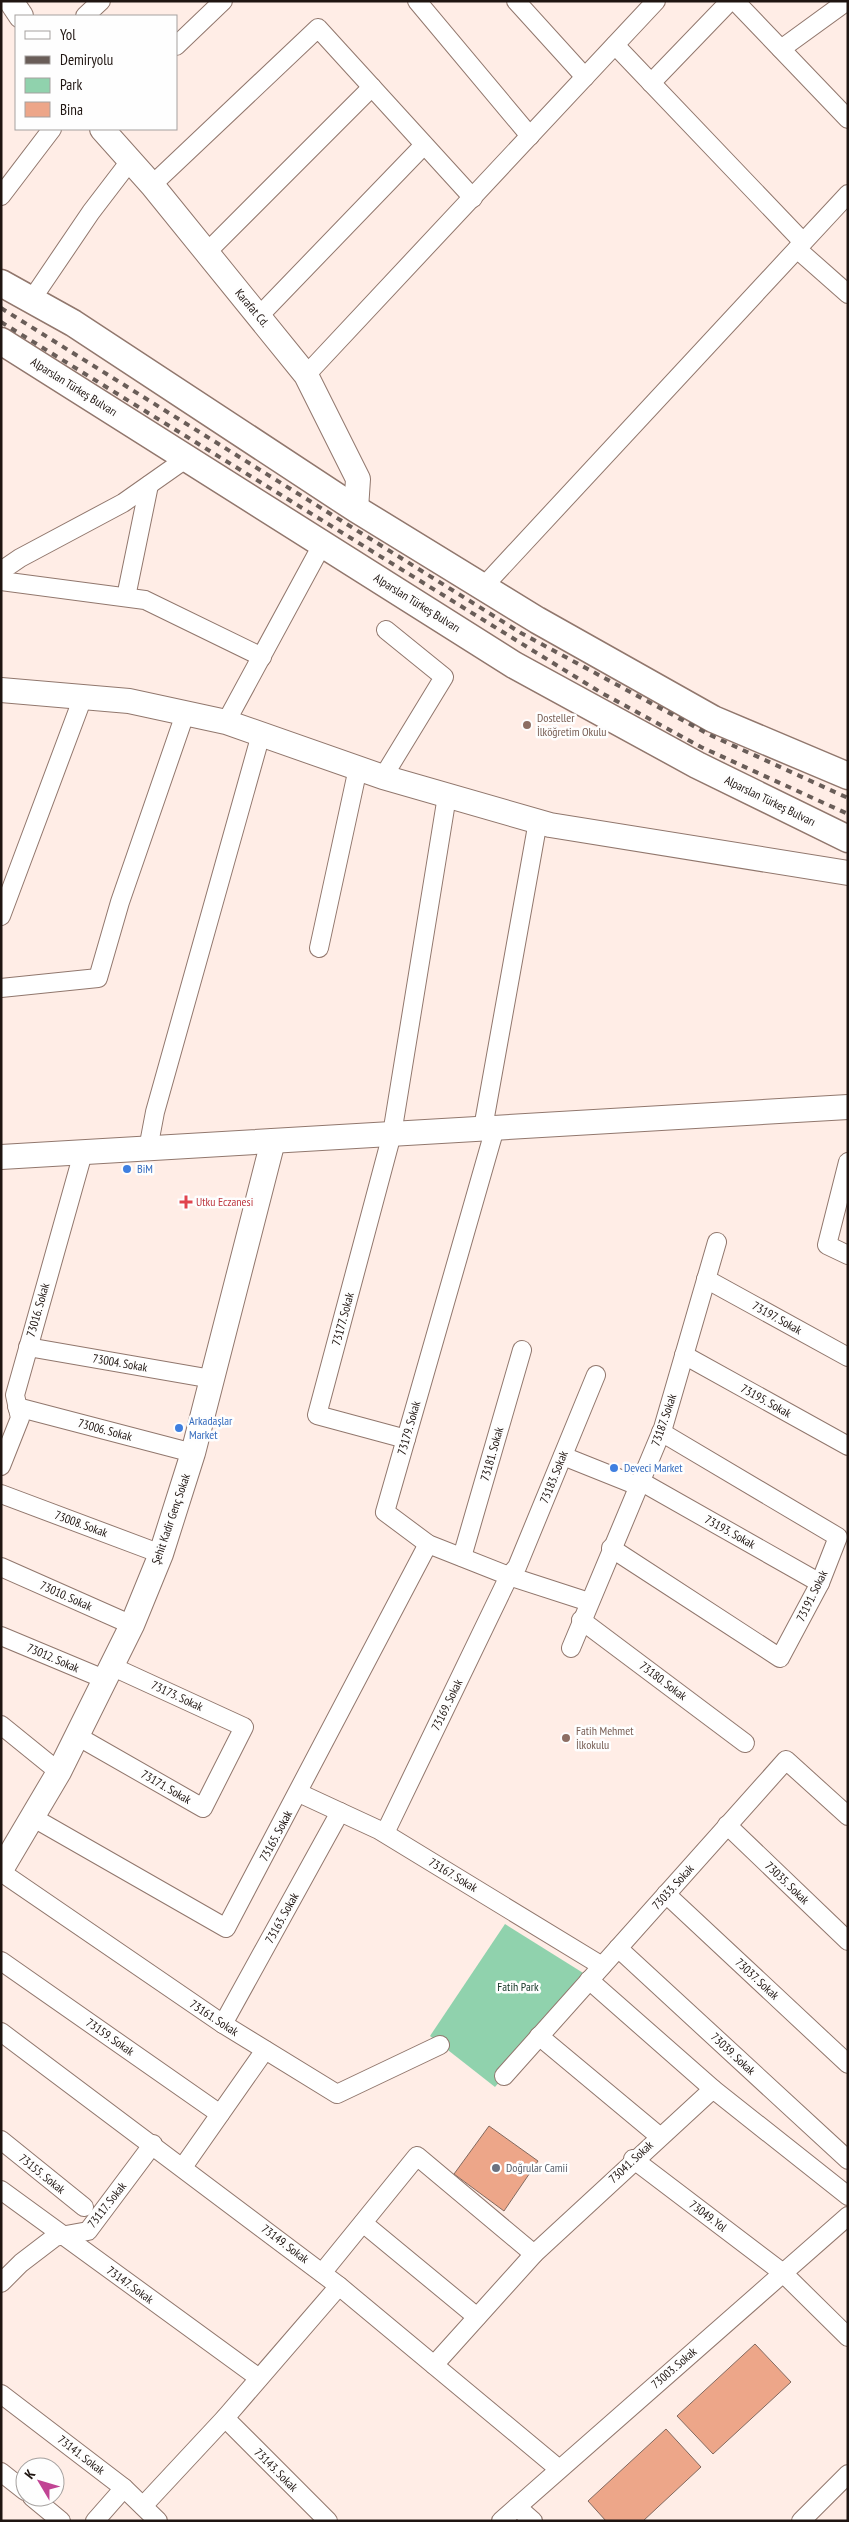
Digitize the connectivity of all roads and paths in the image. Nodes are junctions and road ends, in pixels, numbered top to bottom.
1 (10, 1) edge
2 (101, 1) edge
3 (223, 1) edge
4 (417, 1) edge
5 (516, 1) edge
6 (656, 1) edge
7 (730, 1) edge
8 (735, 1) edge
9 (847, 1) edge
10 (1, 12) edge
11 (20, 15) edge
12 (86, 15) edge
13 (178, 44) edge
14 (615, 45) junction
15 (780, 49) junction
16 (585, 77) junction
17 (651, 83) junction
18 (372, 87) junction
19 (848, 119) edge
20 (51, 130) edge
21 (103, 130) edge
22 (530, 136) junction
23 (424, 145) junction
24 (130, 161) junction
25 (152, 185) junction
26 (848, 194) edge
27 (1, 196) edge
28 (473, 198) junction
29 (800, 245) junction
30 (206, 253) junction
31 (1, 283) edge
32 (848, 294) edge
33 (32, 299) junction
34 (260, 316) junction
35 (1, 341) edge
36 (306, 375) junction
37 (187, 458) junction
38 (149, 485) junction
39 (356, 509) junction
40 (323, 543) junction
41 (1, 571) edge
42 (1, 581) edge
43 (484, 586) junction
44 (126, 597) junction
45 (386, 630) dead end
46 (262, 657) junction
47 (1, 690) edge
48 (83, 697) junction
49 (185, 714) junction
50 (226, 722) junction
51 (261, 734) junction
52 (358, 768) junction
53 (848, 776) edge
54 (383, 777) junction
55 (448, 796) junction
56 (538, 821) junction
57 (848, 839) edge
58 (848, 872) edge
59 (1, 916) edge
60 (319, 948) dead end
61 (1, 988) edge
62 (848, 1106) edge
63 (489, 1128) junction
64 (392, 1134) junction
65 (273, 1141) junction
66 (148, 1149) junction
67 (83, 1153) junction
68 (1, 1157) edge
69 (848, 1162) edge
70 (717, 1242) dead end
71 (848, 1255) edge
72 (706, 1279) junction
73 (28, 1347) junction
74 (522, 1350) dead end
75 (684, 1356) junction
76 (848, 1356) edge
77 (596, 1375) dead end
78 (212, 1378) junction
79 (17, 1407) junction
80 (661, 1432) junction
81 (406, 1439) junction
82 (848, 1446) edge
83 (193, 1453) junction
84 (563, 1456) junction
85 (1, 1466) edge
86 (639, 1484) junction
87 (1, 1494) edge
88 (428, 1544) junction
89 (611, 1548) junction
90 (160, 1554) junction
91 (462, 1557) junction
92 (1, 1567) edge
93 (509, 1576) junction
94 (820, 1583) junction
95 (589, 1602) junction
96 (581, 1620) junction
97 (132, 1625) junction
98 (1, 1636) edge
99 (571, 1648) dead end
100 (108, 1673) junction
101 (1, 1725) edge
102 (244, 1727) joint
103 (77, 1736) junction
104 (745, 1743) dead end
105 (59, 1772) junction
106 (299, 1793) junction
107 (340, 1812) junction
108 (848, 1816) edge
109 (32, 1817) junction
110 (727, 1825) junction
111 (385, 1834) junction
112 (3, 1862) edge
113 (666, 1894) junction
114 (848, 1941) edge
115 (618, 1948) junction
116 (1, 1961) edge
117 (602, 1966) junction
118 (589, 1980) junction
119 (223, 2024) junction
120 (1, 2032) edge
121 (539, 2036) junction
122 (440, 2045) dead end
123 (265, 2050) junction
124 (848, 2064) edge
125 (504, 2076) dead end
126 (712, 2089) junction
127 (220, 2114) junction
128 (659, 2136) junction
129 (1, 2140) edge
130 (153, 2144) junction
131 (633, 2160) junction
132 (848, 2160) edge
133 (183, 2166) junction
134 (1, 2190) edge
135 (848, 2196) edge
136 (84, 2207) dead end
137 (848, 2216) edge
138 (363, 2223) junction
139 (62, 2236) junction
140 (534, 2254) junction
141 (322, 2273) junction
142 (782, 2273) junction
143 (1, 2283) edge
144 (339, 2286) junction
145 (477, 2316) junction
146 (845, 2328) edge
147 (434, 2365) junction
148 (259, 2378) junction
149 (1, 2394) edge
150 (224, 2418) junction
151 (559, 2470) junction
152 (1, 2472) edge
153 (848, 2474) edge
154 (15, 2483) edge
155 (124, 2488) junction
156 (142, 2506) junction
157 (44, 2507) edge
158 (517, 2507) junction
159 (62, 2521) edge
160 (96, 2521) edge
161 (158, 2521) edge
162 (328, 2521) edge
163 (501, 2521) edge
164 (533, 2521) edge
165 (801, 2521) edge

1 - 10 street
1 - 11 main road
2 - 12 street
3 - 13 street
4 - 22 street
5 - 16 street
6 - 14 street
7 - 17 street
8 - 15 street
9 - 15 street
14 - 16 street
14 - 17 street
15 - 19 street
16 - 22 street
17 - 29 street
18 - 23 street
18 - 25 street
18 - 30 street
20 - 27 street
21 - 24 main road, Karafat Cd.
22 - 28 street
23 - 28 street
23 - 34 street
24 - 25 main road, Karafat Cd.
24 - 33 street
25 - 30 main road, Karafat Cd.
26 - 29 street
28 - 36 street
29 - 32 street
29 - 43 street
30 - 34 main road, Karafat Cd.
31 - 33 main road
33 - 39 main road
34 - 36 main road, Karafat Cd.
35 - 37 main road, Alparslan Türkeş Bulvarı
36 - 39 main road, Karafat Cd.
37 - 38 street
37 - 40 main road, Alparslan Türkeş Bulvarı
38 - 41 street
38 - 44 street
39 - 43 main road
40 - 46 street
40 - 57 main road, Alparslan Türkeş Bulvarı
42 - 44 street
43 - 53 main road
44 - 46 street
45 - 54 street
46 - 50 street
47 - 48 main road
48 - 49 main road
48 - 59 street
49 - 50 main road
49 - 61 street
50 - 51 main road
51 - 52 main road
51 - 66 street
52 - 54 main road
52 - 60 street
54 - 55 main road
55 - 56 main road
55 - 64 street
56 - 58 main road
56 - 63 street, 73179. Sokak
62 - 63 main road
63 - 64 main road
63 - 81 street, 73179. Sokak
64 - 65 main road
64 - 81 street, 73177. Sokak
65 - 66 main road
65 - 78 main road, Şehit Kadir Genç Sokak
66 - 67 main road
67 - 68 main road
67 - 73 street, 73016. Sokak
69 - 71 street
70 - 72 street, 73187. Sokak
72 - 75 street, 73187. Sokak
72 - 76 street, 73197. Sokak
73 - 78 street, 73004. Sokak
73 - 79 street, 73016. Sokak
74 - 91 street, 73181. Sokak
75 - 80 street, 73187. Sokak
75 - 82 street, 73195. Sokak
77 - 84 street, 73183. Sokak
78 - 83 main road, Şehit Kadir Genç Sokak
79 - 83 street, 73006. Sokak
79 - 85 street, 73016. Sokak
80 - 86 street, 73187. Sokak
80 - 94 street, 73191. Sokak
81 - 88 street, 73179. Sokak
83 - 90 main road, Şehit Kadir Genç Sokak
84 - 86 street, 73193. Sokak
84 - 93 street, 73183. Sokak
86 - 89 street, 73187. Sokak
86 - 94 street, 73193. Sokak
87 - 90 street, 73008. Sokak
88 - 91 street, 73179. Sokak
88 - 106 street, 73165. Sokak
89 - 94 street, 73191. Sokak
89 - 95 street, 73187. Sokak
90 - 97 main road, Şehit Kadir Genç Sokak
91 - 93 street, 73179. Sokak
92 - 97 street, 73010. Sokak
93 - 95 street, 73179. Sokak
93 - 111 street, 73169. Sokak
95 - 96 street, 73187. Sokak
96 - 99 street, 73187. Sokak
96 - 104 street, 73180. Sokak
97 - 100 main road, Şehit Kadir Genç Sokak
98 - 100 street, 73012. Sokak
100 - 102 street, 73173. Sokak
100 - 103 main road, Şehit Kadir Genç Sokak
101 - 105 street
102 - 103 street, 73171. Sokak
103 - 105 main road, Şehit Kadir Genç Sokak
105 - 109 main road, Şehit Kadir Genç Sokak
106 - 107 street, 73167. Sokak
106 - 109 street, 73165. Sokak
107 - 111 street, 73167. Sokak
107 - 119 street, 73163. Sokak
108 - 110 street, 73033. Sokak
109 - 112 main road, Şehit Kadir Genç Sokak
110 - 113 street, 73033. Sokak
110 - 114 street, 73035. Sokak
111 - 117 street, 73167. Sokak
112 - 119 street, 73161. Sokak
113 - 115 street, 73033. Sokak
113 - 124 street, 73037. Sokak
115 - 117 street, 73033. Sokak
115 - 132 street, 73039. Sokak
116 - 127 street, 73159. Sokak
117 - 118 street, 73033. Sokak
118 - 121 street, 73033. Sokak
118 - 126 street
119 - 123 street, 73161. Sokak
120 - 130 street, 73149. Sokak
121 - 125 street, 73033. Sokak
121 - 128 street
122 - 123 street, 73161. Sokak
123 - 127 street
126 - 128 street, 73041. Sokak
126 - 135 street
127 - 133 street
128 - 131 street, 73041. Sokak
129 - 136 street, 73155. Sokak
130 - 133 street, 73149. Sokak
130 - 139 street, 73117. Sokak
131 - 140 street, 73041. Sokak
131 - 142 street, 73049. Yol
133 - 141 street, 73149. Sokak
134 - 139 street, 73147. Sokak
137 - 142 street, 73003. Sokak
138 - 140 street
138 - 141 street
138 - 145 street
139 - 143 street, 73117. Sokak
139 - 148 street, 73147. Sokak
140 - 145 street, 73041. Sokak
141 - 144 street, 73149. Sokak
142 - 146 street, 73049. Yol
142 - 151 street, 73003. Sokak
144 - 147 street, 73149. Sokak
144 - 148 street
145 - 147 street, 73041. Sokak
147 - 151 street, 73149. Sokak
148 - 150 street
149 - 155 street, 73141. Sokak
150 - 156 street
150 - 162 street, 73143. Sokak
151 - 158 street, 73003. Sokak
152 - 154 street
153 - 165 street
155 - 156 street, 73141. Sokak
155 - 160 street
156 - 161 street, 73141. Sokak
157 - 159 street
158 - 163 street, 73003. Sokak
158 - 164 street

